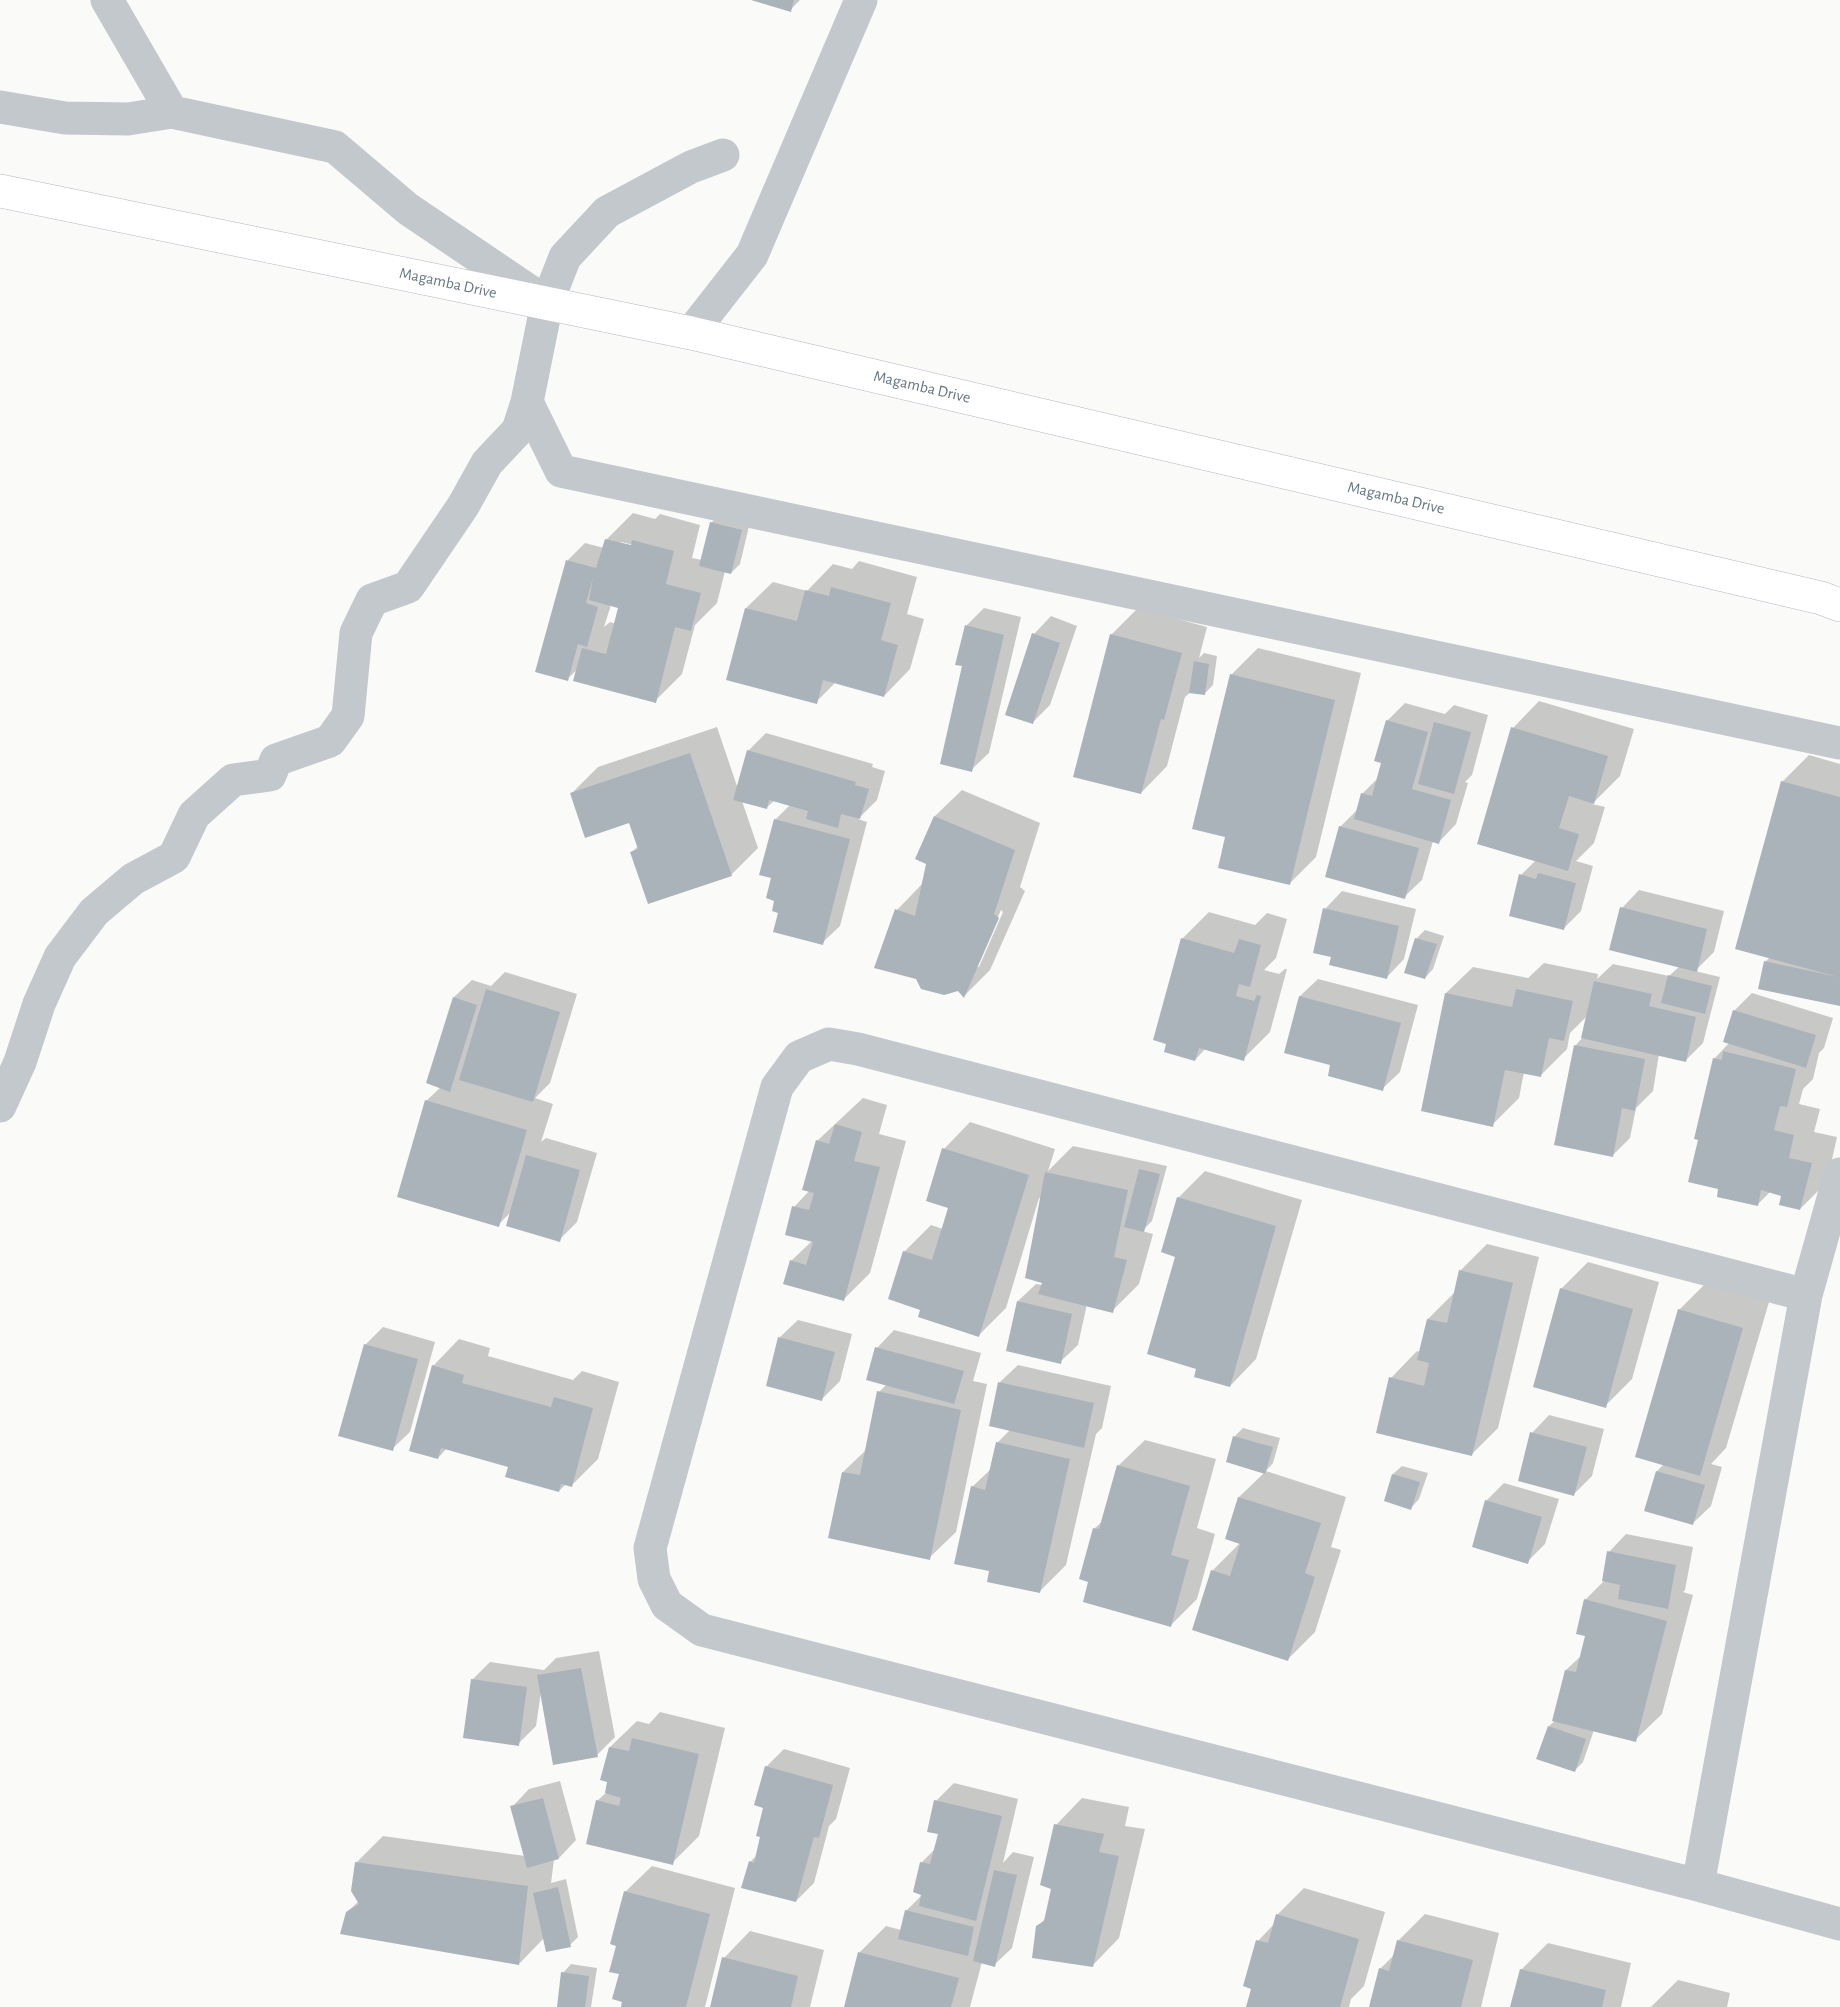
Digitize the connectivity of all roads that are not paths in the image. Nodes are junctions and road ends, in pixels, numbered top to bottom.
1 (107, 0) edge
2 (861, 0) edge
3 (0, 107) edge
4 (172, 112) junction
5 (723, 155) dead end
6 (0, 191) edge
7 (547, 303) junction
8 (691, 333) junction
9 (527, 402) junction
10 (1840, 605) edge
11 (1840, 743) edge
12 (0, 1106) edge
13 (1840, 1174) edge
14 (1806, 1295) junction
15 (1698, 1886) junction
16 (1840, 1924) edge

1 - 4 street
2 - 8 street
3 - 4 street
4 - 7 street
5 - 7 street
6 - 7 street, Magamba Drive
7 - 8 street, Magamba Drive
7 - 9 street
8 - 10 street, Magamba Drive
9 - 11 street
9 - 12 street
13 - 14 street
14 - 15 street
14 - 15 street
15 - 16 street

